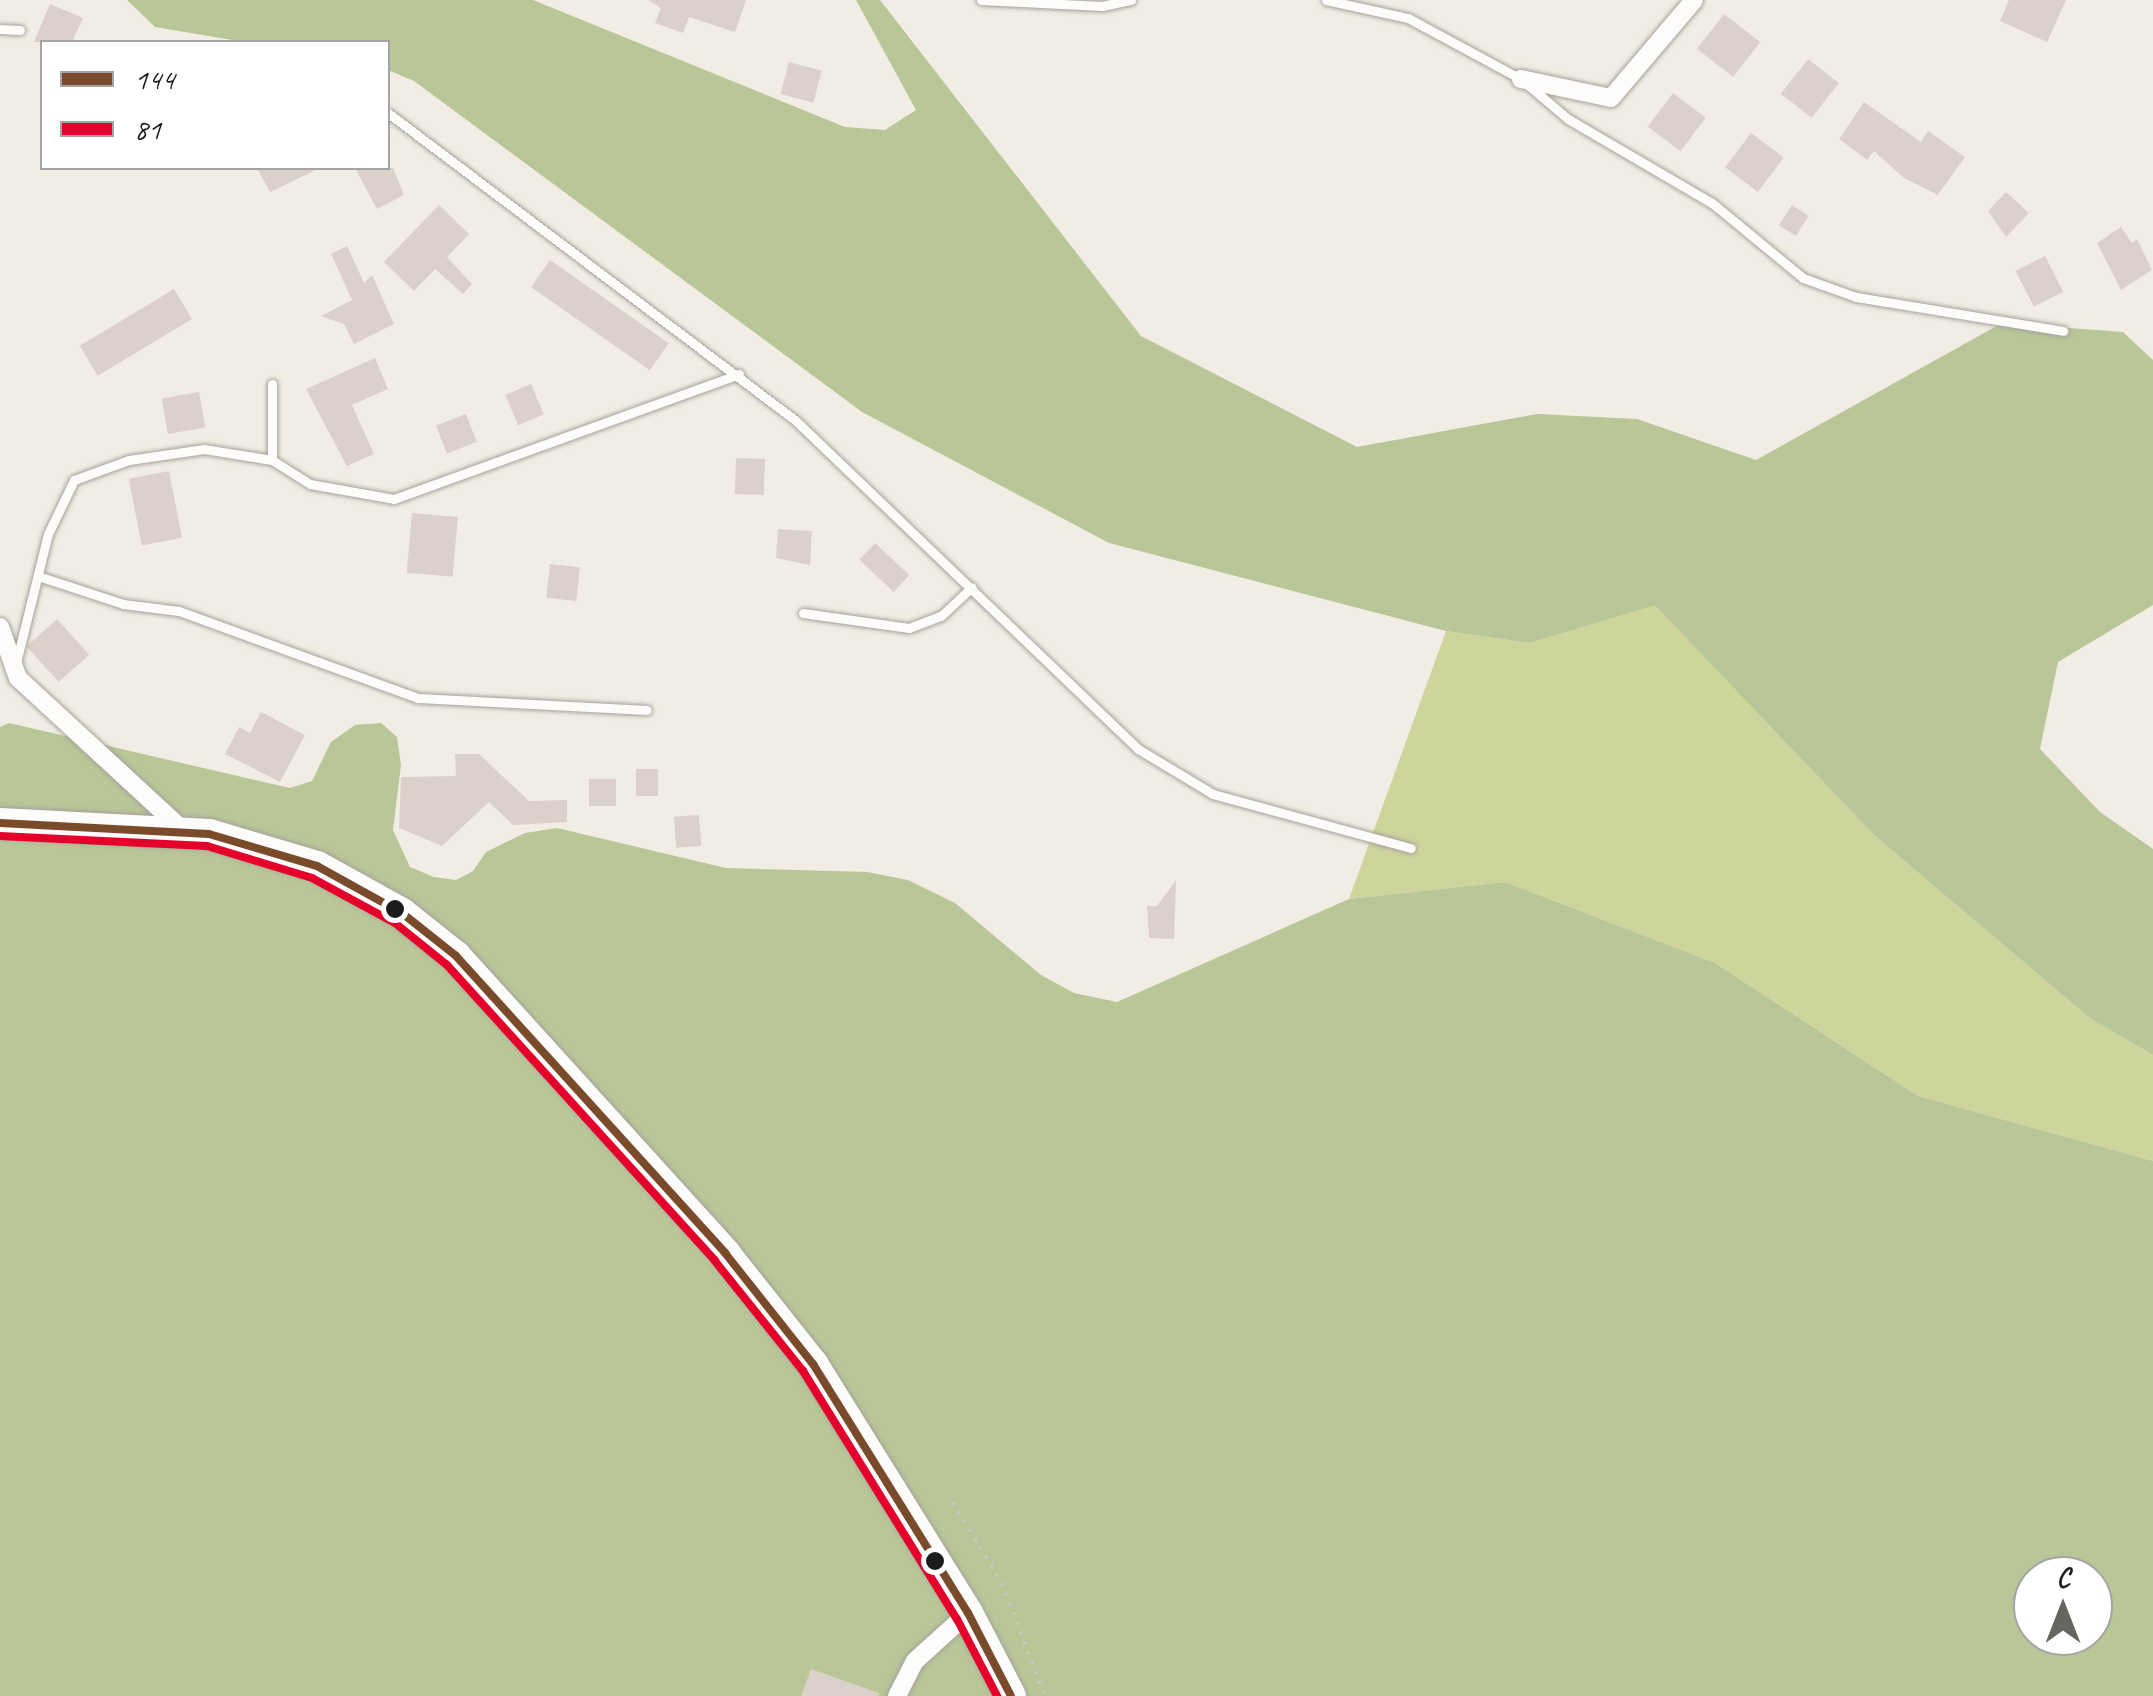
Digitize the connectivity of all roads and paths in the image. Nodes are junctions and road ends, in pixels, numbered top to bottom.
1 (981, 0) edge
2 (1131, 0) edge
3 (1326, 0) edge
4 (1694, 0) edge
5 (0, 29) edge
6 (20, 30) dead end
7 (1521, 79) junction
8 (390, 114) edge
9 (2063, 331) dead end
10 (739, 374) junction
11 (272, 384) dead end
12 (272, 460) junction
13 (38, 576) junction
14 (972, 586) junction
15 (803, 613) dead end
16 (0, 627) edge
17 (14, 670) junction
18 (647, 710) dead end
19 (0, 823) edge
20 (183, 830) junction
21 (1412, 848) dead end
22 (953, 1502) dead end
23 (968, 1613) junction
24 (1046, 1695) edge
25 (897, 1696) edge
26 (1011, 1696) edge

1 - 2 lane
3 - 7 lane
4 - 7 street
5 - 6 lane
7 - 9 lane
8 - 10 lane
10 - 12 lane
10 - 14 lane
11 - 12 lane
12 - 13 lane
13 - 17 lane
13 - 18 lane
14 - 15 lane
14 - 21 lane
16 - 17 street
17 - 20 street
19 - 20 highway
20 - 23 highway
22 - 24 path
23 - 25 street
23 - 26 highway

